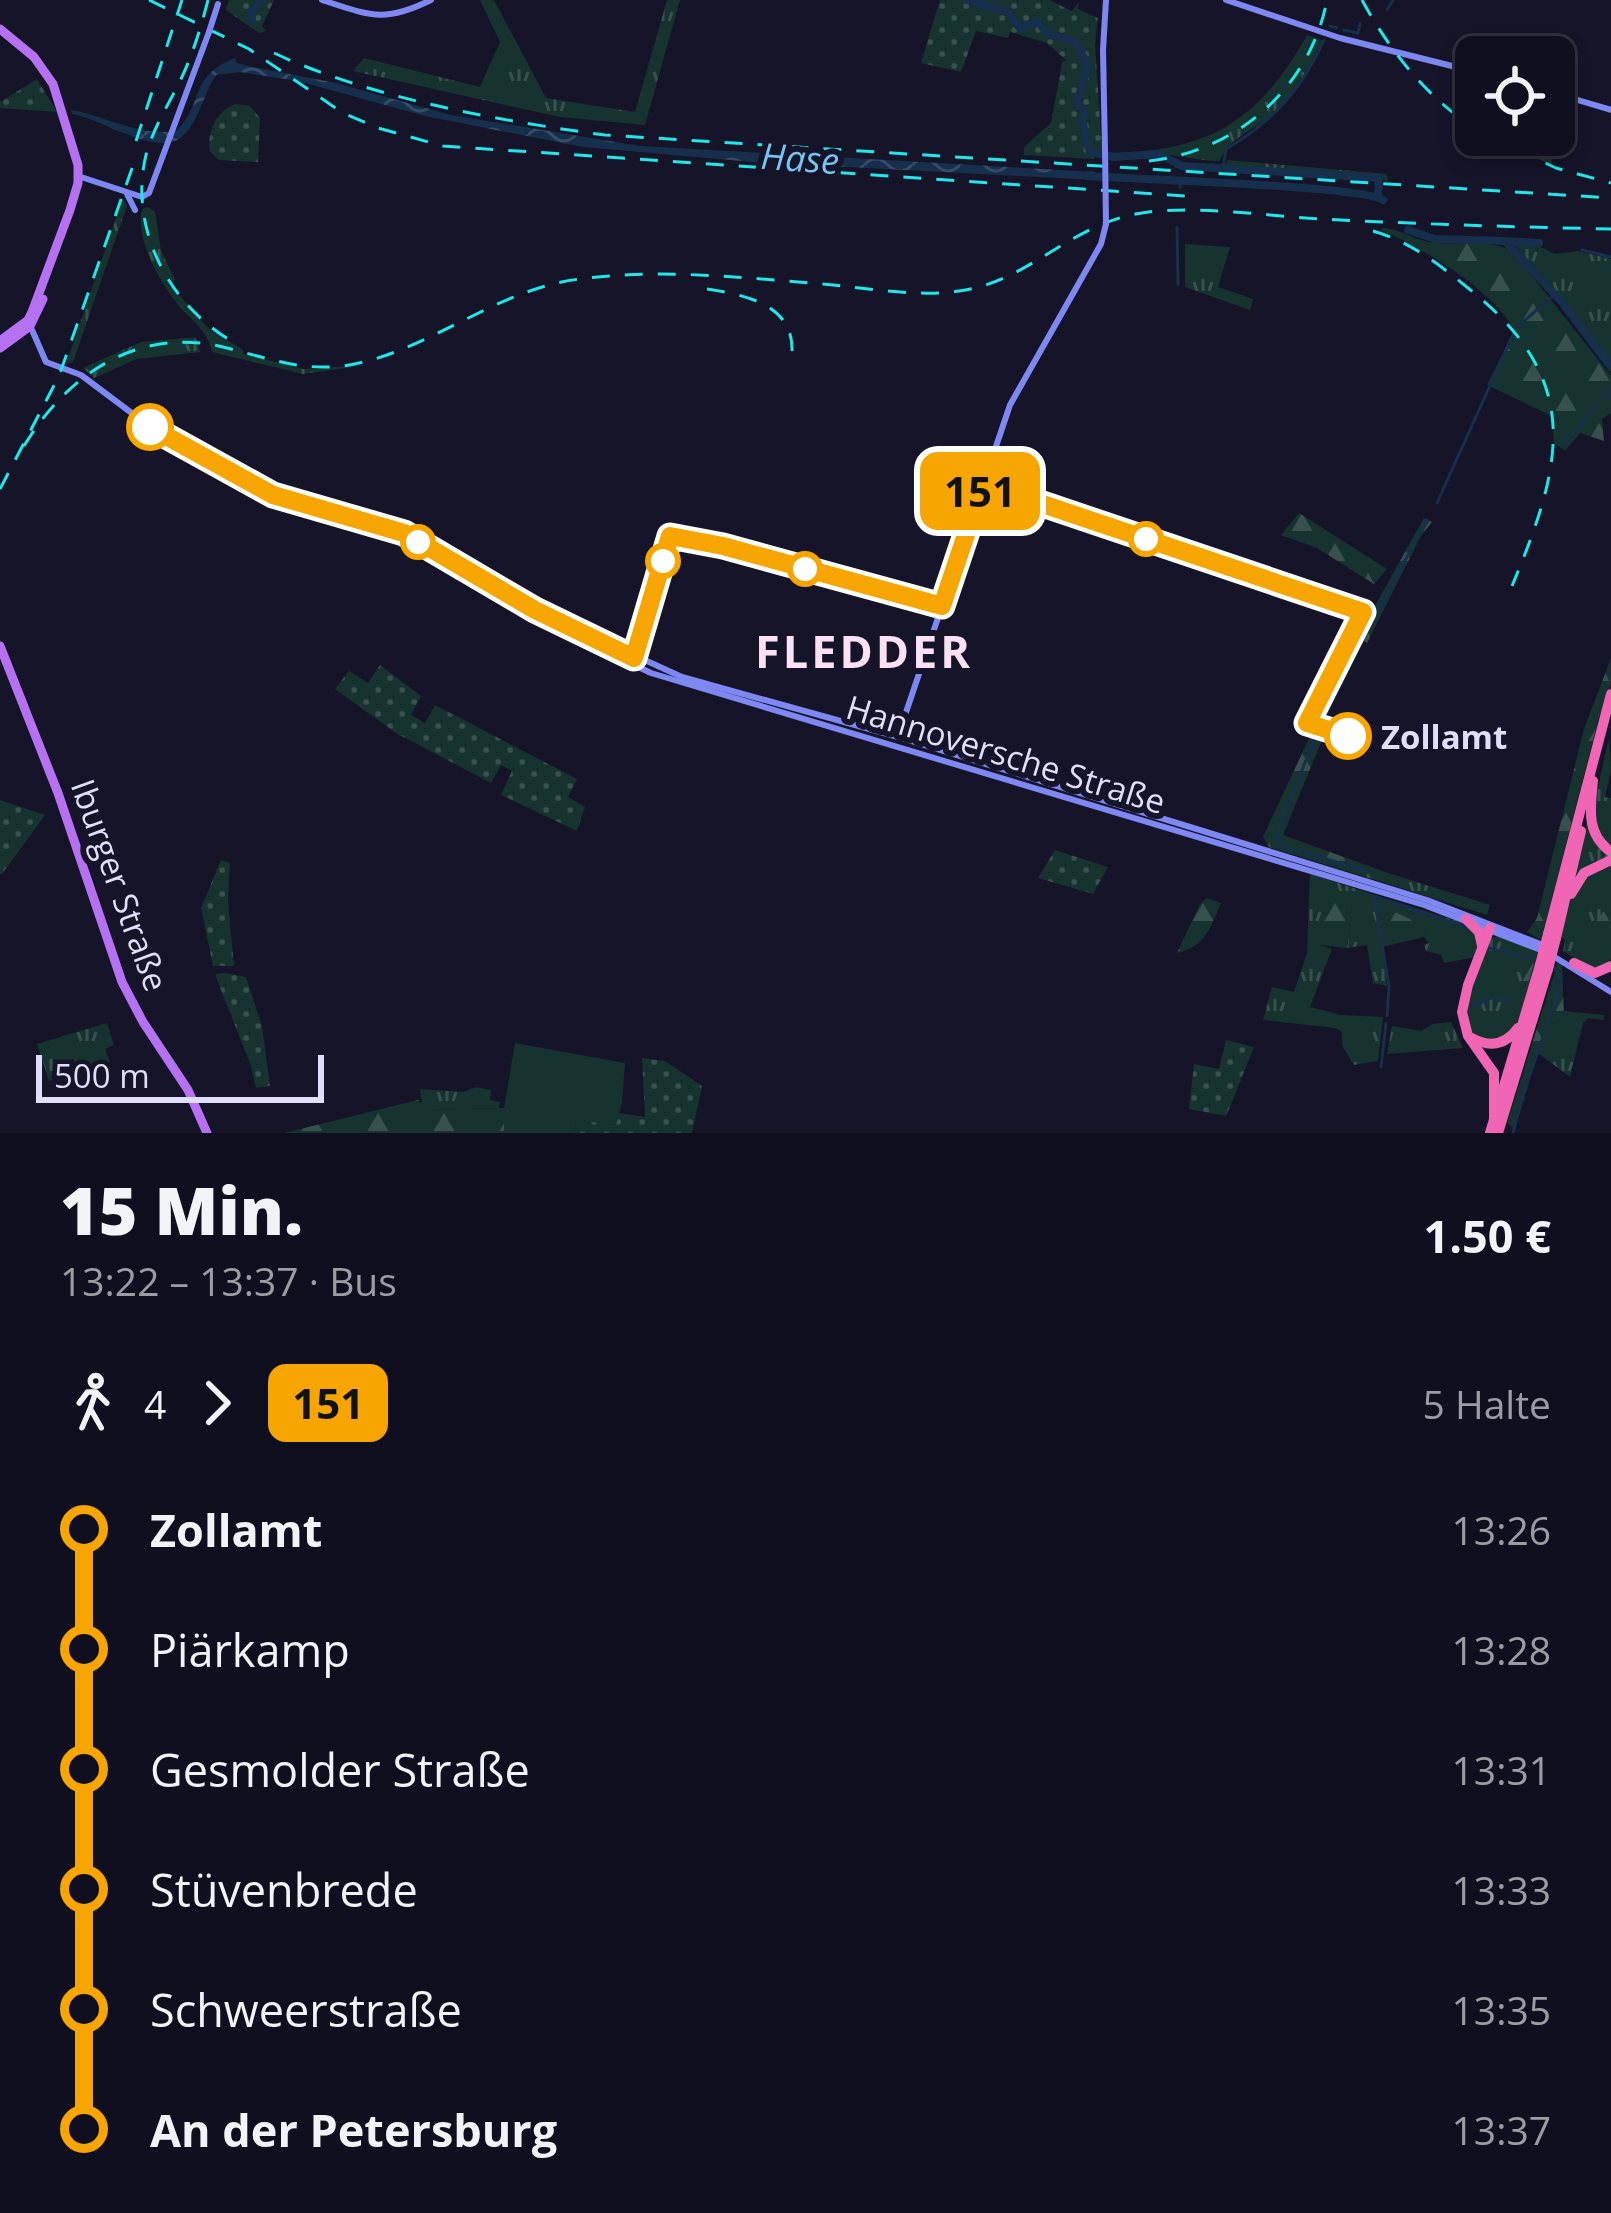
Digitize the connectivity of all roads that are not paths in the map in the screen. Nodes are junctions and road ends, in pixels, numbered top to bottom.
1 (322, 0) edge
2 (431, 0) edge
3 (1106, 0) edge
4 (1226, 0) edge
5 (218, 2) edge
6 (0, 29) edge
7 (1455, 67) edge
8 (1575, 99) edge
9 (1611, 110) edge
10 (78, 176) junction
11 (125, 192) junction
12 (134, 210) dead end
13 (29, 323) junction
14 (0, 344) edge
15 (0, 646) edge
16 (0, 657) edge
17 (1611, 694) edge
18 (1611, 718) edge
19 (1602, 734) junction
20 (897, 741) junction
21 (1593, 782) junction
22 (1611, 856) edge
23 (1466, 919) junction
24 (1491, 925) junction
25 (1554, 932) junction
26 (1482, 947) junction
27 (1574, 963) junction
28 (1544, 967) junction
29 (1611, 967) edge
30 (1607, 986) edge
31 (1527, 1009) junction
32 (1468, 1036) junction
33 (1494, 1127) edge
34 (205, 1133) edge

1 - 2 main road
3 - 20 main road, bridge
4 - 7 main road
5 - 11 main road, bridge
6 - 10 main road
8 - 9 main road
10 - 11 main road
10 - 13 main road
11 - 12 main road
13 - 14 main road
13 - 20 main road, Hannoversche Straße
15 - 34 main road, Iburger Straße
16 - 34 main road, Iburger Straße
17 - 19 highway
18 - 19 highway
19 - 21 highway
19 - 25 highway
20 - 23 main road, Hannoversche Straße
20 - 24 main road, Hannoversche Straße
21 - 22 highway
21 - 25 highway
22 - 25 highway
23 - 24 main road, Hannoversche Straße
23 - 26 highway
24 - 26 highway
24 - 27 main road, Hannoversche Straße
24 - 30 main road, Hannoversche Straße
25 - 28 highway, bridge
26 - 32 highway
27 - 29 highway
27 - 30 main road, Hannoversche Straße
28 - 31 highway
28 - 33 highway
29 - 30 highway
31 - 32 highway
31 - 33 highway
32 - 33 highway

